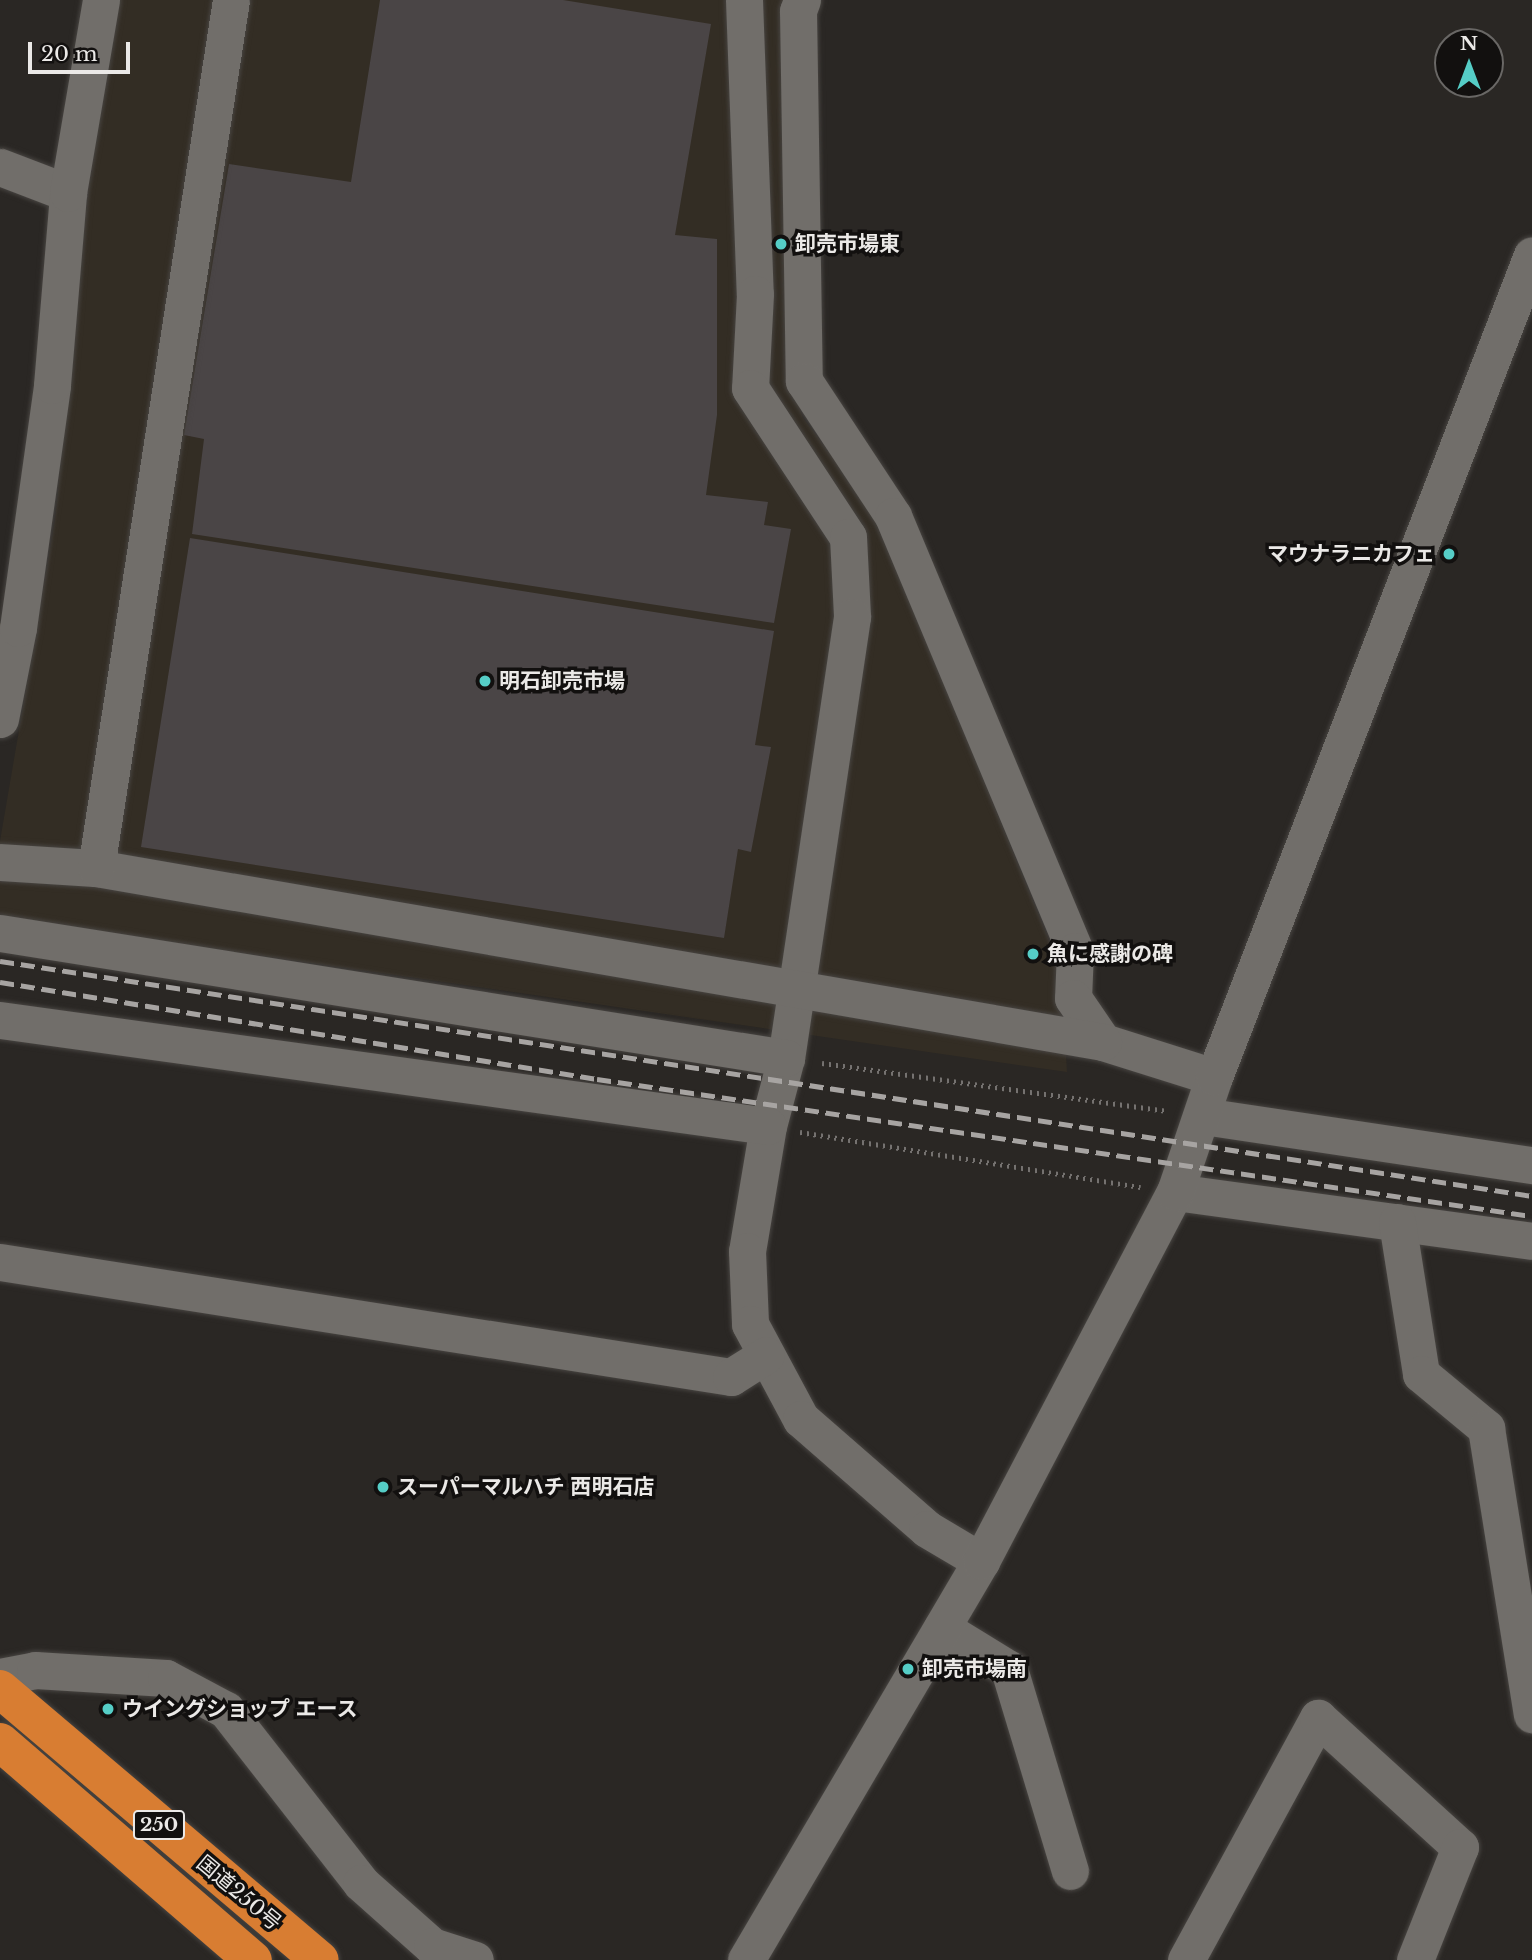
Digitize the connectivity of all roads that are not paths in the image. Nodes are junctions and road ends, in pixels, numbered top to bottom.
1 (101, 0) edge
2 (231, 0) edge
3 (744, 0) edge
4 (802, 0) edge
5 (0, 167) edge
6 (68, 193) junction
7 (1532, 255) edge
8 (9, 625) edge
9 (0, 719) edge
10 (0, 862) edge
11 (96, 869) junction
12 (0, 933) edge
13 (793, 987) junction
14 (0, 1020) edge
15 (1103, 1042) junction
16 (786, 1058) junction
17 (1214, 1077) junction
18 (1203, 1116) junction
19 (768, 1126) junction
20 (1532, 1165) edge
21 (1175, 1192) junction
22 (1396, 1222) junction
23 (1532, 1241) edge
24 (0, 1262) edge
25 (766, 1355) junction
26 (981, 1561) junction
27 (942, 1628) junction
28 (0, 1677) edge
29 (0, 1689) edge
30 (1532, 1714) edge
31 (0, 1742) edge
32 (1070, 1871) dead end
33 (253, 1960) edge
34 (319, 1960) edge
35 (475, 1960) edge
36 (746, 1960) edge
37 (1186, 1960) edge
38 (1415, 1960) edge

1 - 6 street
2 - 11 street
3 - 13 street
4 - 15 street
5 - 6 street
6 - 8 street
7 - 17 street
8 - 9 street
10 - 11 street
11 - 13 street
12 - 16 street
13 - 15 street
13 - 16 street
14 - 19 street
15 - 17 street
16 - 19 street
17 - 18 street
18 - 20 street
18 - 21 street
19 - 25 street
21 - 22 street
21 - 26 street
22 - 23 street
22 - 30 street
24 - 25 street
25 - 26 street
26 - 27 street
27 - 32 street
27 - 36 street
28 - 35 street
29 - 34 highway, 国道250号 / 250
31 - 33 highway, 国道250号 / 250
37 - 38 street

